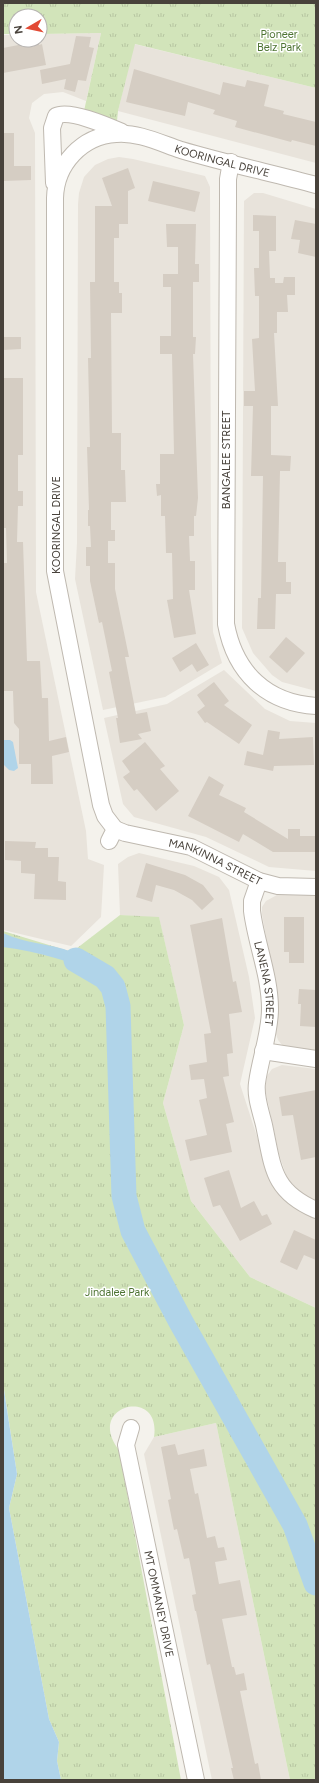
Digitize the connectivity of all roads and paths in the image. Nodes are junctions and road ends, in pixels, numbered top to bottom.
1 (129, 134) junction
2 (231, 162) junction
3 (316, 185) edge
4 (55, 198) junction
5 (316, 706) edge
6 (112, 835) joint
7 (259, 881) junction
8 (316, 887) edge
9 (263, 1051) junction
10 (316, 1059) edge
11 (316, 1210) edge
12 (132, 1428) dead end
13 (196, 1780) edge

1 - 2 street, KOORINGAL DRIVE
1 - 4 street, KOORINGAL DRIVE
1 - 4 street, KOORINGAL DRIVE
2 - 3 street, KOORINGAL DRIVE
2 - 5 street, BANGALEE STREET
4 - 6 street, KOORINGAL DRIVE
6 - 7 street, MANKINNA STREET
7 - 8 street, MANKINNA STREET
7 - 9 street, LANENA STREET
9 - 10 street
9 - 11 street, LANENA STREET
12 - 13 street, MT OMMANEY DRIVE

